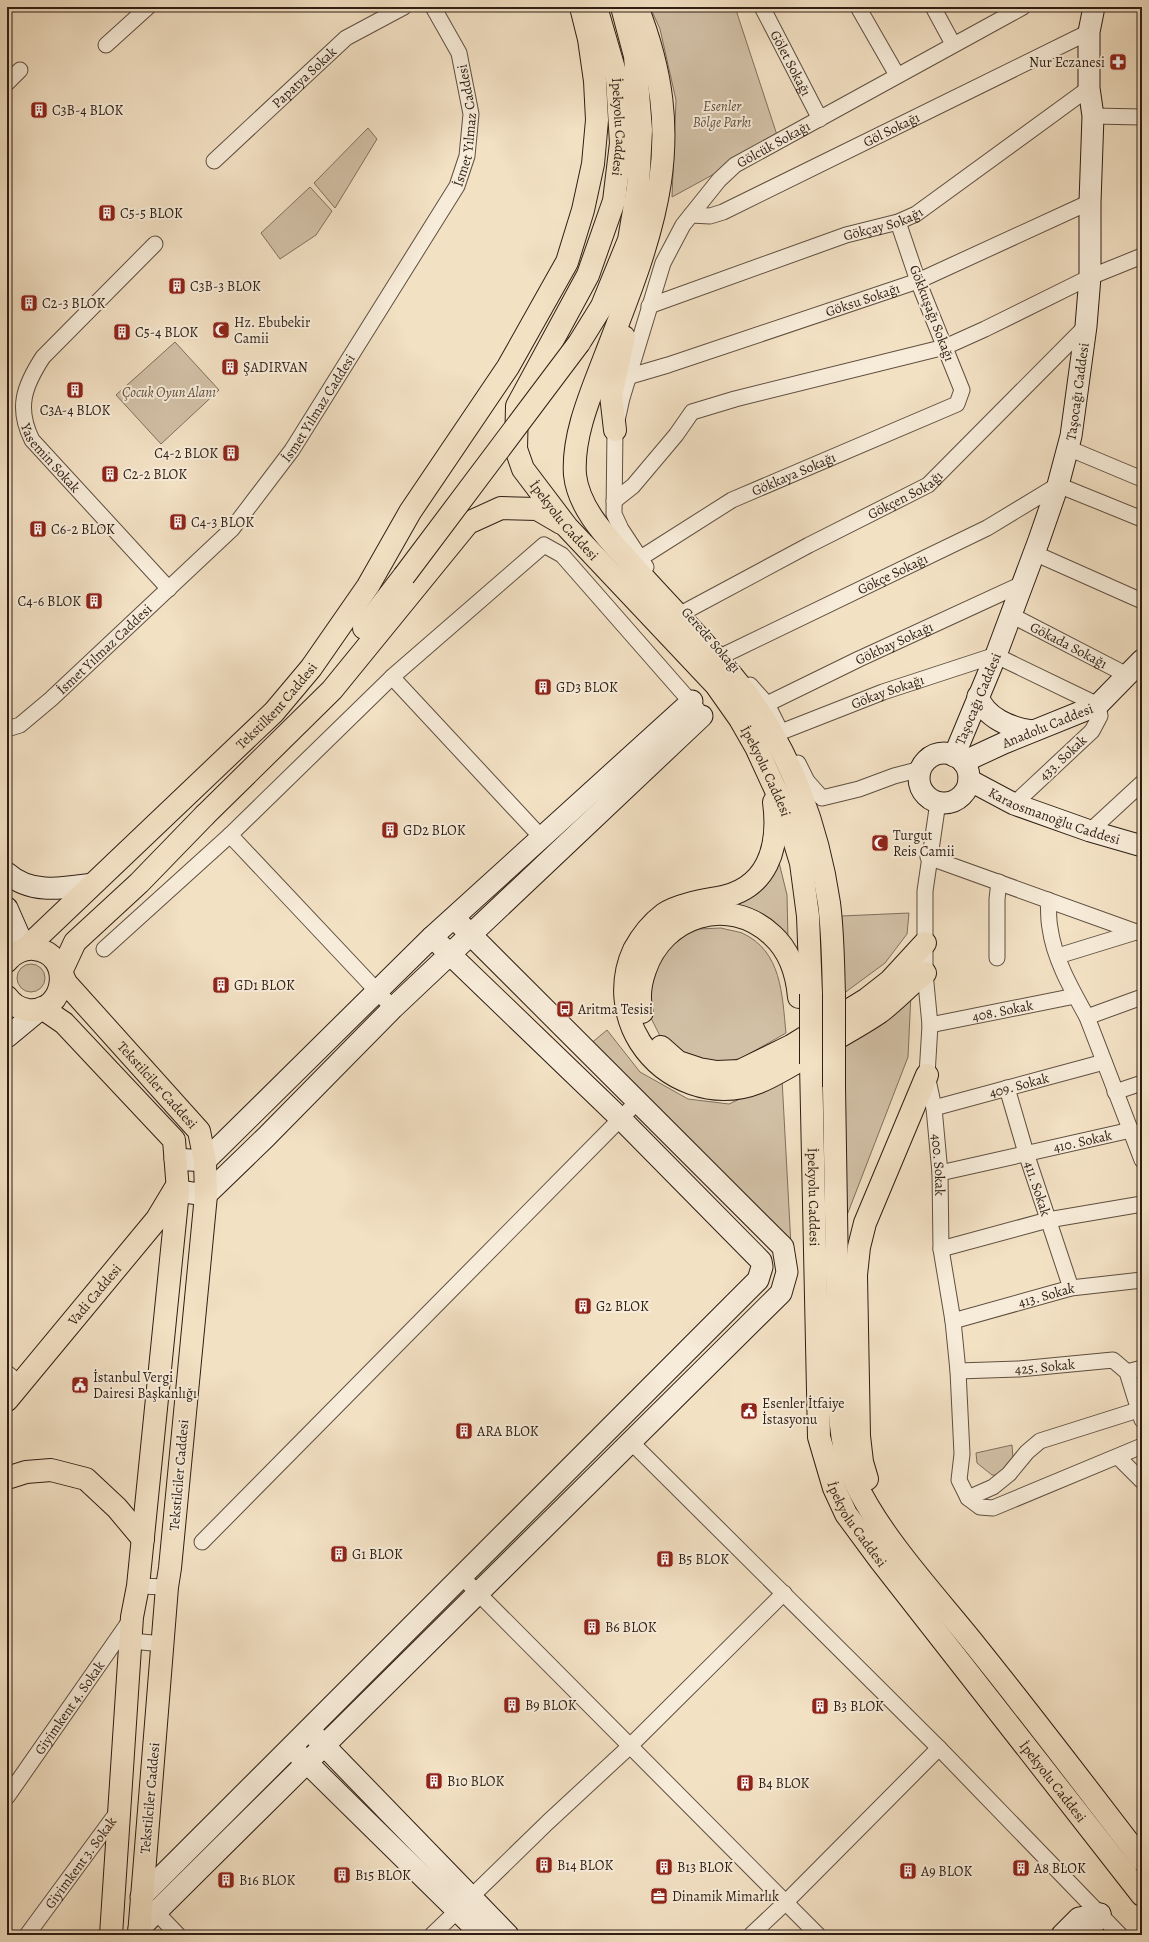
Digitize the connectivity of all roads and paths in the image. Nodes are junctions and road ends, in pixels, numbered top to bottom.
1 (148, 7) edge
2 (404, 7) edge
3 (434, 7) edge
4 (581, 7) edge
5 (596, 7) edge
6 (622, 7) edge
7 (637, 7) edge
8 (762, 7) edge
9 (858, 7) edge
10 (933, 7) edge
11 (1023, 7) edge
12 (1094, 7) edge
13 (1089, 32) junction
14 (953, 44) junction
15 (106, 45) dead end
16 (20, 70) dead end
17 (898, 75) junction
18 (7, 83) edge
19 (1089, 88) junction
20 (1093, 116) junction
21 (1142, 117) edge
22 (820, 119) junction
23 (214, 161) dead end
24 (1090, 202) junction
25 (691, 215) junction
26 (898, 222) junction
27 (155, 244) dead end
28 (1142, 256) edge
29 (1090, 277) junction
30 (634, 281) junction
31 (918, 281) junction
32 (648, 306) junction
33 (1086, 326) junction
34 (945, 347) junction
35 (627, 377) junction
36 (957, 404) joint
37 (614, 430) junction
38 (1068, 448) junction
39 (1142, 478) edge
40 (1058, 485) junction
41 (614, 501) junction
42 (1142, 519) edge
43 (567, 527) junction
44 (1034, 553) junction
45 (639, 559) junction
46 (1022, 584) junction
47 (169, 589) junction
48 (1142, 601) edge
49 (686, 611) junction
50 (1010, 616) junction
51 (724, 655) junction
52 (1000, 657) junction
53 (1142, 660) edge
54 (1127, 675) junction
55 (392, 678) junction
56 (978, 696) junction
57 (767, 704) junction
58 (1098, 705) junction
59 (697, 708) junction
60 (7, 729) edge
61 (1032, 731) junction
62 (781, 732) junction
63 (962, 766) junction
64 (921, 769) junction
65 (770, 775) junction
66 (1142, 783) edge
67 (938, 802) junction
68 (1014, 804) junction
69 (205, 815) junction
70 (1090, 831) junction
71 (230, 835) junction
72 (541, 837) junction
73 (1142, 846) edge
74 (556, 854) junction
75 (928, 857) junction
76 (7, 873) edge
77 (999, 882) junction
78 (93, 884) junction
79 (1048, 900) junction
80 (7, 908) edge
81 (454, 918) junction
82 (1139, 933) edge
83 (470, 935) junction
84 (432, 937) junction
85 (925, 943) junction
86 (104, 949) dead end
87 (16, 955) edge
88 (450, 955) junction
89 (1058, 956) junction
90 (998, 958) dead end
91 (61, 972) junction
92 (925, 973) junction
93 (377, 990) junction
94 (805, 996) junction
95 (1075, 996) junction
96 (7, 997) edge
97 (1142, 997) edge
98 (42, 1008) junction
99 (393, 1008) junction
100 (1087, 1017) junction
101 (930, 1025) junction
102 (7, 1037) edge
103 (1104, 1062) junction
104 (926, 1075) junction
105 (1142, 1083) edge
106 (1007, 1088) junction
107 (1115, 1092) junction
108 (638, 1101) junction
109 (934, 1108) junction
110 (621, 1119) junction
111 (1131, 1130) junction
112 (1026, 1153) junction
113 (176, 1159) junction
114 (1142, 1160) edge
115 (205, 1161) junction
116 (940, 1174) junction
117 (177, 1188) junction
118 (206, 1195) junction
119 (1142, 1204) edge
120 (1048, 1220) junction
121 (941, 1249) junction
122 (1142, 1280) edge
123 (1071, 1288) junction
124 (953, 1321) junction
125 (1142, 1368) edge
126 (958, 1371) junction
127 (1127, 1372) junction
128 (11, 1386) edge
129 (1140, 1415) edge
130 (630, 1441) junction
131 (1142, 1446) edge
132 (1118, 1457) junction
133 (7, 1478) edge
134 (1142, 1481) edge
135 (968, 1498) junction
136 (886, 1534) junction
137 (143, 1539) junction
138 (202, 1542) dead end
139 (462, 1577) junction
140 (138, 1586) junction
141 (167, 1587) junction
142 (478, 1593) junction
143 (784, 1593) junction
144 (132, 1618) junction
145 (131, 1641) junction
146 (163, 1644) junction
147 (309, 1730) junction
148 (324, 1746) junction
149 (291, 1747) junction
150 (629, 1747) junction
151 (939, 1748) junction
152 (307, 1763) junction
153 (7, 1797) edge
154 (119, 1809) junction
155 (1142, 1860) edge
156 (1142, 1895) edge
157 (786, 1902) junction
158 (464, 1903) junction
159 (149, 1905) junction
160 (1100, 1914) junction
161 (139, 1932) edge
162 (27, 1935) edge
163 (111, 1935) edge
164 (178, 1935) edge
165 (432, 1935) edge
166 (482, 1935) edge
167 (508, 1935) edge
168 (751, 1935) edge
169 (818, 1935) edge
170 (1062, 1935) edge
171 (1087, 1935) edge
172 (1120, 1935) edge

1 - 15 street
2 - 23 street, Papatya Sokak
3 - 47 street, İsmet Yılmaz Caddesi
4 - 78 main road, Tekstilkent Caddesi
5 - 43 main road, İpekyolu Caddesi
6 - 69 main road, bridge
7 - 30 main road, İpekyolu Caddesi
8 - 22 street, Gölet Sokağı
9 - 17 street
10 - 14 street
11 - 14 street, Gölcük Sokağı
12 - 13 street, Taşocağı Caddesi
13 - 19 street, Taşocağı Caddesi
13 - 25 street, Göl Sokağı
14 - 17 street, Gölcük Sokağı
16 - 18 street
17 - 22 street, Gölcük Sokağı
19 - 20 street, Taşocağı Caddesi
19 - 26 street, Gökçay Sokağı
20 - 21 street
20 - 24 street, Taşocağı Caddesi
22 - 25 street, Gölcük Sokağı
24 - 29 street, Taşocağı Caddesi
24 - 31 street, Göksu Sokağı
25 - 32 street, Gölcük Sokağı
26 - 31 street, Gökkuşağı Sokağı
26 - 32 street, Gökçay Sokağı
27 - 47 street, Yasemin Sokak
28 - 29 street
29 - 33 street, Taşocağı Caddesi
29 - 34 street
30 - 37 main road
30 - 136 main road, İpekyolu Caddesi, bridge
31 - 34 street, Gökkuşağı Sokağı
31 - 35 street, Göksu Sokağı
32 - 35 street, Gölcük Sokağı
33 - 38 street, Taşocağı Caddesi
33 - 49 street, Gökçen Sokağı
34 - 36 street, Gökkuşağı Sokağı
34 - 41 street
35 - 37 street, Gerede Sokağı
36 - 45 street, Gökkaya Sokağı
37 - 41 street, Gerede Sokağı
38 - 39 street
38 - 40 street, Taşocağı Caddesi
40 - 42 street
40 - 44 street, Taşocağı Caddesi
40 - 51 street, Gökçe Sokağı
41 - 45 street, Gerede Sokağı
43 - 65 main road, İpekyolu Caddesi
43 - 69 main road
44 - 46 street, Taşocağı Caddesi
44 - 48 street
45 - 49 street, Gerede Sokağı
46 - 50 street, Taşocağı Caddesi
46 - 57 street, Gökbay Sokağı
47 - 60 street, İsmet Yılmaz Caddesi
49 - 51 street, Gerede Sokağı
50 - 52 street, Taşocağı Caddesi
50 - 54 street, Gökada Sokağı
51 - 57 street, Gerede Sokağı
52 - 56 street, Taşocağı Caddesi
52 - 58 street
52 - 62 street, Gökay Sokağı
53 - 54 street, Anadolu Caddesi
54 - 58 street, Anadolu Caddesi
55 - 59 street
55 - 71 street
55 - 72 street
56 - 61 street
56 - 63 street, Taşocağı Caddesi
57 - 62 street, Gerede Sokağı
58 - 61 street, Anadolu Caddesi
58 - 68 street, 433. Sokak
59 - 72 street
59 - 74 street
61 - 63 street, Anadolu Caddesi
62 - 64 street, Gerede Sokağı
63 - 64 street
63 - 67 street
63 - 68 street, Karaosmanoğlu Caddesi
64 - 67 street
65 - 92 main road
65 - 94 main road, İpekyolu Caddesi
66 - 70 street
67 - 75 street, 400. Sokak
68 - 70 street, Karaosmanoğlu Caddesi
69 - 91 main road
70 - 73 street, Karaosmanoğlu Caddesi
71 - 86 street
71 - 93 street
72 - 74 street
72 - 81 street
74 - 83 street
75 - 77 street
75 - 85 street, 400. Sokak
76 - 78 street
77 - 79 street
77 - 90 street
78 - 87 main road, Tekstilkent Caddesi
79 - 82 street
79 - 89 street
80 - 87 street
81 - 83 street
81 - 84 street
82 - 89 street
83 - 88 street
83 - 108 street
84 - 88 street
84 - 93 street
85 - 92 street, 400. Sokak
85 - 94 main road
87 - 91 main road
88 - 99 street
88 - 110 street
89 - 95 street
91 - 98 main road
91 - 115 main road, Tekstilciler Caddesi
92 - 101 street, 400. Sokak
93 - 99 street
93 - 115 street
94 - 156 main road, İpekyolu Caddesi, bridge
95 - 100 street
95 - 101 street, 408. Sokak
96 - 98 main road
97 - 100 street
98 - 102 street
98 - 113 main road, Tekstilciler Caddesi
99 - 118 street
100 - 103 street
101 - 104 street, 400. Sokak
103 - 106 street, 409. Sokak
103 - 107 street
104 - 109 street, 400. Sokak
104 - 136 main road
105 - 107 street
106 - 109 street, 409. Sokak
106 - 112 street, 411. Sokak
107 - 111 street
108 - 110 street
108 - 130 street
109 - 116 street, 400. Sokak
110 - 138 street
110 - 139 street
111 - 112 street, 410. Sokak
111 - 114 street
112 - 116 street, 410. Sokak
112 - 120 street, 411. Sokak
113 - 115 street
113 - 117 main road, Tekstilciler Caddesi
115 - 118 main road, Tekstilciler Caddesi
116 - 121 street, 400. Sokak
117 - 118 street
117 - 128 main road, Vadi Caddesi
117 - 137 main road, Tekstilciler Caddesi
118 - 141 main road, Tekstilciler Caddesi
119 - 120 street
120 - 121 street
120 - 123 street, 411. Sokak
121 - 124 street, 400. Sokak
122 - 123 street, 413. Sokak
123 - 124 street, 413. Sokak
124 - 126 street, 400. Sokak
125 - 127 street
126 - 127 street, 425. Sokak
126 - 135 street, 400. Sokak
127 - 129 street
129 - 135 street
130 - 142 street
130 - 143 street
131 - 132 street
132 - 134 street
132 - 135 street
133 - 137 main road
136 - 155 main road, İpekyolu Caddesi
137 - 140 main road, Tekstilciler Caddesi
139 - 142 street
139 - 147 street
140 - 141 street
140 - 144 main road, Tekstilciler Caddesi
141 - 146 main road, Tekstilciler Caddesi
142 - 148 street
142 - 150 street
143 - 150 street
143 - 151 street
144 - 145 main road, Tekstilciler Caddesi
144 - 153 street, Giyimkent 4. Sokak
145 - 146 street
145 - 154 main road, Tekstilciler Caddesi
146 - 159 main road, Tekstilciler Caddesi
147 - 148 street
147 - 149 street
148 - 152 street
148 - 158 street
149 - 152 street
149 - 159 street
150 - 157 street
150 - 158 street
151 - 157 street
151 - 160 street
152 - 158 street
152 - 159 street
154 - 162 street, Giyimkent 3. Sokak
154 - 163 main road, Tekstilciler Caddesi
157 - 168 street
157 - 169 street
158 - 165 street
158 - 166 street
158 - 167 street
159 - 161 main road, Tekstilciler Caddesi
159 - 164 street
160 - 170 street
160 - 171 street
160 - 172 street

